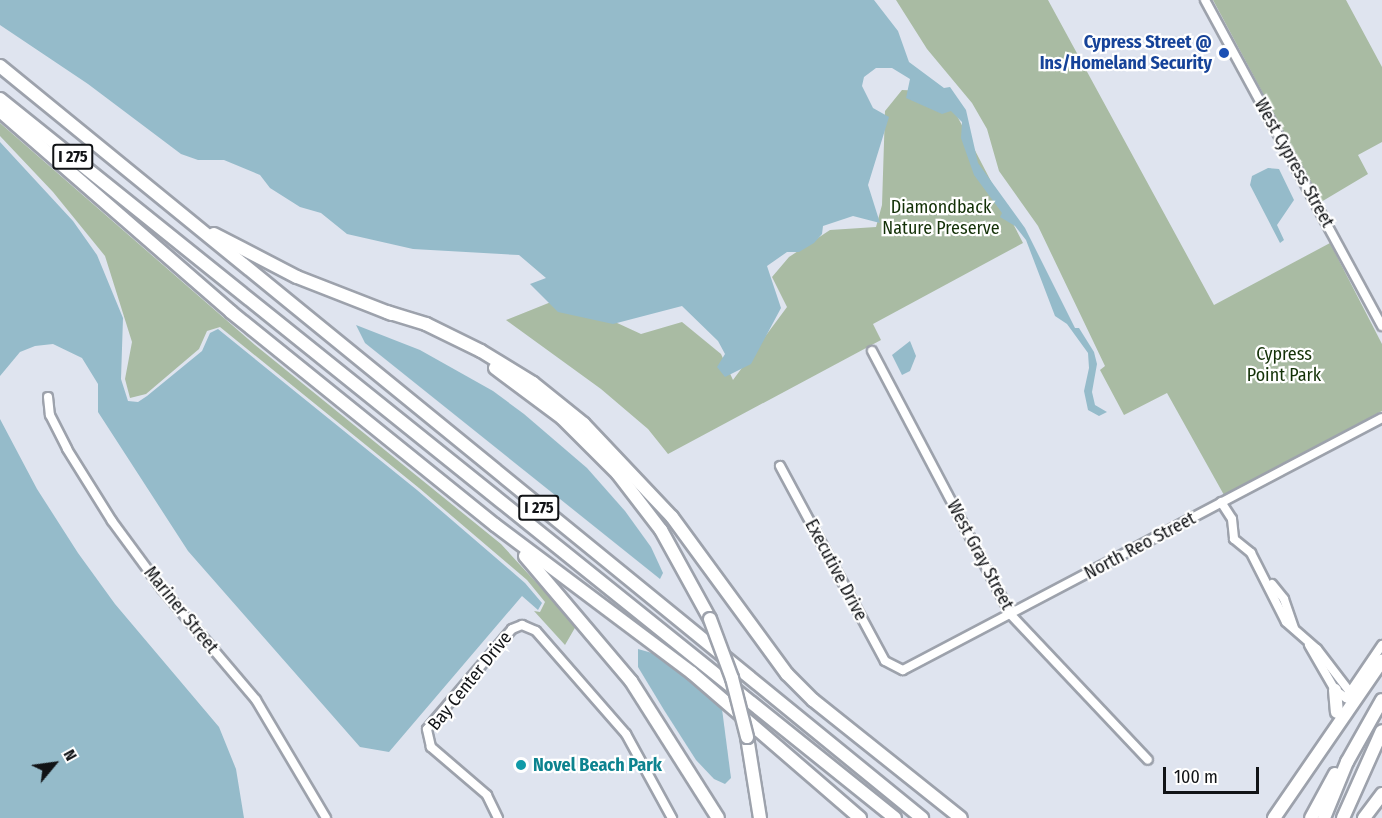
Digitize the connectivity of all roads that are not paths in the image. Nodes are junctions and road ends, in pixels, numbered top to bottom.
1 (1205, 0) edge
2 (0, 66) edge
3 (0, 99) edge
4 (0, 111) edge
5 (158, 195) junction
6 (387, 312) junction
7 (1382, 326) edge
8 (872, 351) dead end
9 (48, 397) dead end
10 (1382, 418) edge
11 (780, 466) dead end
12 (1221, 502) junction
13 (495, 525) junction
14 (1011, 615) junction
15 (1382, 645) edge
16 (1382, 662) edge
17 (897, 669) joint
18 (1361, 676) junction
19 (1337, 686) junction
20 (1348, 695) junction
21 (1382, 700) edge
22 (1337, 712) junction
23 (1382, 731) edge
24 (1359, 739) junction
25 (1148, 760) dead end
26 (1382, 794) edge
27 (1366, 815) edge
28 (326, 818) edge
29 (498, 818) edge
30 (672, 818) edge
31 (718, 818) edge
32 (760, 818) edge
33 (860, 818) edge
34 (895, 818) edge
35 (922, 818) edge
36 (961, 818) edge
37 (1265, 818) edge
38 (1274, 818) edge
39 (1311, 818) edge
40 (1324, 818) edge
41 (1343, 818) edge

1 - 7 street, West Cypress Street
2 - 5 highway, I 275
3 - 34 highway, I 275
4 - 13 highway
5 - 6 highway
5 - 35 highway, I 275
6 - 32 highway, bridge
6 - 36 highway
8 - 14 street, West Gray Street
9 - 28 street, Mariner Street
10 - 12 street, North Reo Street
11 - 17 street, Executive Drive
12 - 14 street, North Reo Street
12 - 19 street
13 - 31 highway
13 - 33 highway
14 - 17 street, North Reo Street
14 - 25 street, West Gray Street
15 - 18 street
16 - 38 highway
18 - 19 street
18 - 20 street
19 - 20 street
19 - 22 highway
20 - 22 highway
21 - 24 highway
22 - 37 highway
23 - 41 highway
24 - 39 highway
24 - 40 highway
26 - 27 highway
29 - 30 street, Bay Center Drive

